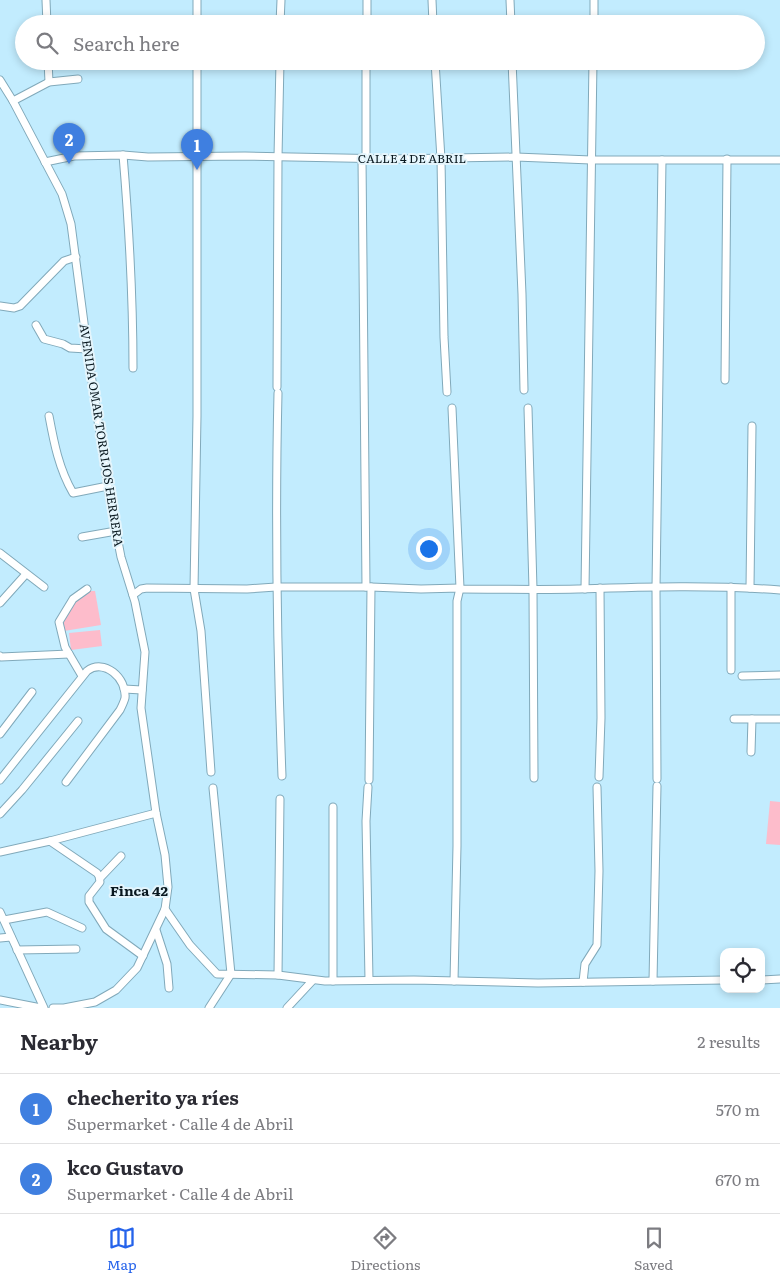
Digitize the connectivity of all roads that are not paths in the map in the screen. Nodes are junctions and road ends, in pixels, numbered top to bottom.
1 (46, 0) edge
2 (197, 0) edge
3 (281, 0) edge
4 (367, 0) edge
5 (432, 0) edge
6 (510, 0) edge
7 (594, 0) edge
8 (47, 15) edge
9 (197, 15) edge
10 (280, 15) edge
11 (366, 15) edge
12 (433, 15) edge
13 (511, 15) edge
14 (594, 15) edge
15 (48, 70) edge
16 (197, 70) edge
17 (280, 70) edge
18 (366, 70) edge
19 (435, 70) edge
20 (512, 70) edge
21 (593, 70) edge
22 (78, 79) dead end
23 (49, 82) junction
24 (1, 86) edge
25 (13, 101) junction
26 (123, 155) junction
27 (197, 157) junction
28 (516, 157) junction
29 (278, 158) junction
30 (364, 158) junction
31 (440, 159) junction
32 (727, 159) junction
33 (591, 160) junction
34 (662, 160) junction
35 (780, 160) edge
36 (45, 162) junction
37 (76, 257) junction
38 (0, 306) edge
39 (36, 325) dead end
40 (87, 349) junction
41 (133, 368) dead end
42 (725, 380) dead end
43 (524, 390) dead end
44 (447, 392) dead end
45 (452, 408) dead end
46 (528, 408) dead end
47 (49, 416) dead end
48 (752, 426) dead end
49 (108, 486) junction
50 (116, 531) junction
51 (82, 536) dead end
52 (0, 553) edge
53 (26, 574) junction
54 (44, 587) dead end
55 (276, 587) junction
56 (368, 587) junction
57 (731, 587) junction
58 (460, 588) junction
59 (600, 588) junction
60 (656, 588) junction
61 (750, 588) junction
62 (194, 589) junction
63 (533, 589) junction
64 (586, 589) junction
65 (87, 590) dead end
66 (780, 590) edge
67 (132, 595) junction
68 (0, 603) edge
69 (69, 654) junction
70 (0, 656) edge
71 (731, 670) dead end
72 (780, 675) edge
73 (82, 676) junction
74 (742, 676) dead end
75 (124, 689) junction
76 (142, 690) junction
77 (32, 692) dead end
78 (734, 719) dead end
79 (752, 719) junction
80 (780, 719) edge
81 (78, 721) dead end
82 (0, 734) edge
83 (751, 752) dead end
84 (211, 772) dead end
85 (282, 776) dead end
86 (599, 777) dead end
87 (534, 778) dead end
88 (0, 780) edge
89 (66, 782) dead end
90 (597, 787) dead end
91 (213, 788) dead end
92 (280, 799) dead end
93 (333, 807) dead end
94 (156, 813) junction
95 (0, 814) edge
96 (50, 842) junction
97 (0, 852) edge
98 (121, 856) dead end
99 (100, 878) junction
100 (165, 909) junction
101 (0, 912) edge
102 (4, 920) junction
103 (82, 928) dead end
104 (156, 930) junction
105 (11, 937) junction
106 (0, 938) edge
107 (76, 949) dead end
108 (17, 950) junction
109 (144, 956) junction
110 (231, 974) junction
111 (278, 975) junction
112 (780, 979) edge
113 (312, 980) junction
114 (369, 980) junction
115 (720, 980) edge
116 (765, 980) edge
117 (333, 981) junction
118 (454, 981) junction
119 (653, 981) junction
120 (583, 982) junction
121 (169, 988) dead end
122 (0, 1000) edge
123 (42, 1008) edge
124 (53, 1008) edge
125 (208, 1008) edge
126 (287, 1008) edge

1 - 8 street
2 - 9 street
3 - 10 street
4 - 11 street
5 - 12 street
6 - 13 street
7 - 14 street
15 - 23 street
16 - 27 street
17 - 29 street
18 - 30 street
19 - 31 street
20 - 28 street
21 - 33 street
22 - 23 street
23 - 25 street
24 - 25 street, AVENIDA OMAR TORRIJOS HERRERA
25 - 36 street, AVENIDA OMAR TORRIJOS HERRERA
26 - 27 street, CALLE 4 DE ABRIL
26 - 36 street, CALLE 4 DE ABRIL
26 - 41 street
27 - 29 street, CALLE 4 DE ABRIL
27 - 62 street
28 - 31 street, CALLE 4 DE ABRIL
28 - 33 street, CALLE 4 DE ABRIL
28 - 43 street
29 - 30 street, CALLE 4 DE ABRIL
29 - 55 street
30 - 31 street, CALLE 4 DE ABRIL
30 - 56 street
31 - 44 street
32 - 34 street, CALLE 4 DE ABRIL
32 - 35 street, CALLE 4 DE ABRIL
32 - 42 street
33 - 34 street, CALLE 4 DE ABRIL
33 - 64 street
34 - 60 street
36 - 37 street, AVENIDA OMAR TORRIJOS HERRERA
37 - 38 street
37 - 40 street, AVENIDA OMAR TORRIJOS HERRERA
39 - 40 street
40 - 49 street, AVENIDA OMAR TORRIJOS HERRERA
45 - 58 street
46 - 63 street
47 - 49 street
48 - 61 street
49 - 50 street, AVENIDA OMAR TORRIJOS HERRERA
50 - 51 street
50 - 67 street, AVENIDA OMAR TORRIJOS HERRERA
52 - 53 street
53 - 54 street
53 - 68 street
55 - 56 street
55 - 62 street
55 - 85 street
56 - 58 street
56 - 114 street
57 - 60 street
57 - 61 street
57 - 71 street
58 - 63 street
58 - 118 street
59 - 60 street
59 - 64 street
59 - 86 street
60 - 119 street
61 - 66 street
62 - 67 street
62 - 84 street
63 - 64 street
63 - 87 street
65 - 69 street
67 - 76 street, AVENIDA OMAR TORRIJOS HERRERA
69 - 70 street
69 - 73 street
72 - 74 street
73 - 75 street
73 - 88 street
75 - 76 street
75 - 89 street
76 - 94 street, AVENIDA OMAR TORRIJOS HERRERA
77 - 82 street
78 - 79 street
79 - 80 street
79 - 83 street
81 - 95 street
90 - 120 street
91 - 110 street
92 - 111 street
93 - 117 street
94 - 96 street
94 - 100 street, AVENIDA OMAR TORRIJOS HERRERA
96 - 97 street
96 - 99 street
98 - 99 street
99 - 109 street
100 - 104 street, AVENIDA OMAR TORRIJOS HERRERA
100 - 110 street
101 - 102 street
102 - 103 street
102 - 105 street
104 - 109 street, AVENIDA OMAR TORRIJOS HERRERA
104 - 121 street
105 - 106 street
105 - 108 street
107 - 108 street
108 - 123 street
109 - 124 street, AVENIDA OMAR TORRIJOS HERRERA
110 - 111 street
110 - 125 street
111 - 113 street
112 - 116 street
113 - 117 street
113 - 126 street
114 - 117 street
114 - 118 street
115 - 119 street
118 - 120 street
119 - 120 street
122 - 123 street

